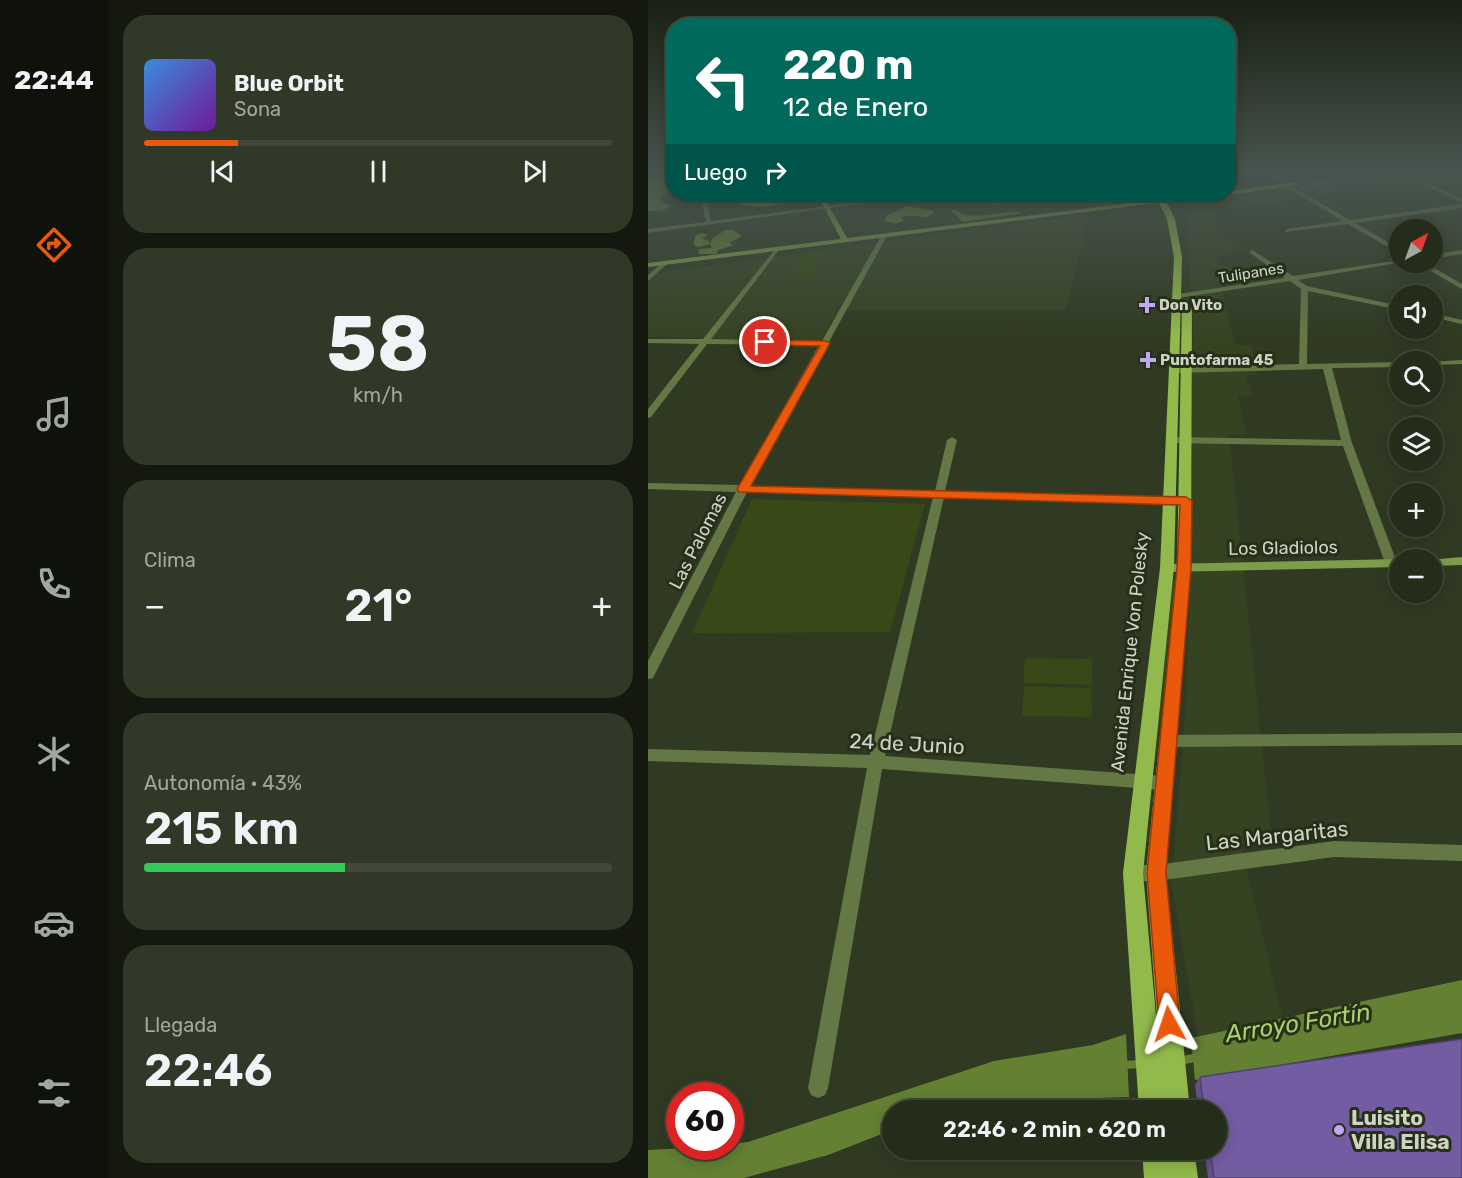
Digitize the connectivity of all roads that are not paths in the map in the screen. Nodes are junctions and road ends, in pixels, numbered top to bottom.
1 (663, 229) edge
2 (839, 229) edge
3 (935, 229) edge
4 (1173, 229) edge
5 (1182, 229) edge
6 (1301, 229) edge
7 (1362, 229) edge
8 (648, 231) edge
9 (1287, 231) dead end
10 (884, 236) junction
11 (845, 241) junction
12 (1389, 245) edge
13 (777, 249) junction
14 (1251, 252) dead end
15 (1462, 252) edge
16 (1443, 255) edge
17 (1188, 256) dead end
18 (665, 263) junction
19 (1389, 264) edge
20 (648, 265) edge
21 (1437, 273) edge
22 (648, 279) edge
23 (1293, 280) junction
24 (1462, 287) edge
25 (1305, 288) junction
26 (1184, 294) junction
27 (1389, 306) edge
28 (1443, 318) edge
29 (1462, 322) edge
30 (648, 340) edge
31 (704, 341) junction
32 (826, 343) junction
33 (1462, 362) edge
34 (1443, 363) edge
35 (1389, 364) edge
36 (1303, 366) junction
37 (1327, 366) junction
38 (1181, 370) junction
39 (648, 415) edge
40 (952, 440) dead end
41 (1172, 440) junction
42 (1186, 440) junction
43 (1347, 443) junction
44 (648, 486) edge
45 (743, 489) junction
46 (940, 495) junction
47 (1170, 500) junction
48 (1186, 501) junction
49 (1389, 549) edge
50 (1462, 561) edge
51 (1443, 562) edge
52 (1389, 563) edge
53 (1175, 568) junction
54 (648, 674) edge
55 (1462, 740) edge
56 (1168, 741) junction
57 (648, 755) edge
58 (876, 762) junction
59 (1143, 780) junction
60 (1164, 783) junction
61 (1462, 853) edge
62 (1133, 873) junction
63 (1156, 873) junction
64 (1155, 1003) junction
65 (818, 1088) dead end
66 (1152, 1100) edge
67 (1175, 1100) edge
68 (1156, 1160) edge
69 (1183, 1160) edge
70 (1158, 1178) edge
71 (1185, 1178) edge

1 - 8 street
2 - 11 main road
3 - 10 main road
4 - 26 main road, Avenida Enrique Von Polesky
5 - 17 main road
6 - 9 street
7 - 12 street
10 - 11 main road
10 - 32 street, Las Palomas
11 - 13 main road
13 - 18 main road
13 - 31 street
14 - 23 street
15 - 16 street
18 - 20 main road
18 - 22 street
19 - 23 street, Tulipanes
21 - 24 street
23 - 25 street
23 - 26 street, Tulipanes
25 - 27 street
25 - 36 street
26 - 38 main road, Avenida Enrique Von Polesky
28 - 29 street
30 - 31 street
31 - 32 street
31 - 39 street
32 - 45 street, Las Palomas
33 - 34 street
35 - 37 street
36 - 37 street
36 - 38 street
37 - 43 street
38 - 41 main road, Avenida Enrique Von Polesky
38 - 42 main road, Avenida Enrique Von Polesky
40 - 46 street
41 - 42 street
41 - 47 main road, Avenida Enrique Von Polesky
42 - 43 street
42 - 48 main road, Avenida Enrique Von Polesky
43 - 49 street
44 - 45 street
45 - 46 street
45 - 54 street, Las Palomas
46 - 47 street
46 - 58 street
47 - 48 street
47 - 53 main road, Avenida Enrique Von Polesky
48 - 53 main road, Avenida Enrique Von Polesky
50 - 51 main road
52 - 53 main road, Los Gladiolos
53 - 56 main road, Avenida Enrique Von Polesky
53 - 59 main road, Avenida Enrique Von Polesky
55 - 56 street
56 - 60 main road, Avenida Enrique Von Polesky
57 - 58 street, 24 de Junio
58 - 59 street, 24 de Junio
58 - 65 street
59 - 60 street, 24 de Junio
59 - 62 main road, Avenida Enrique Von Polesky
60 - 63 main road, Avenida Enrique Von Polesky
61 - 63 street, Las Margaritas
62 - 63 street, Las Margaritas
62 - 64 main road, Avenida Enrique Von Polesky
63 - 64 main road, Avenida Enrique Von Polesky
64 - 66 main road
64 - 67 main road
68 - 70 main road
69 - 71 main road

